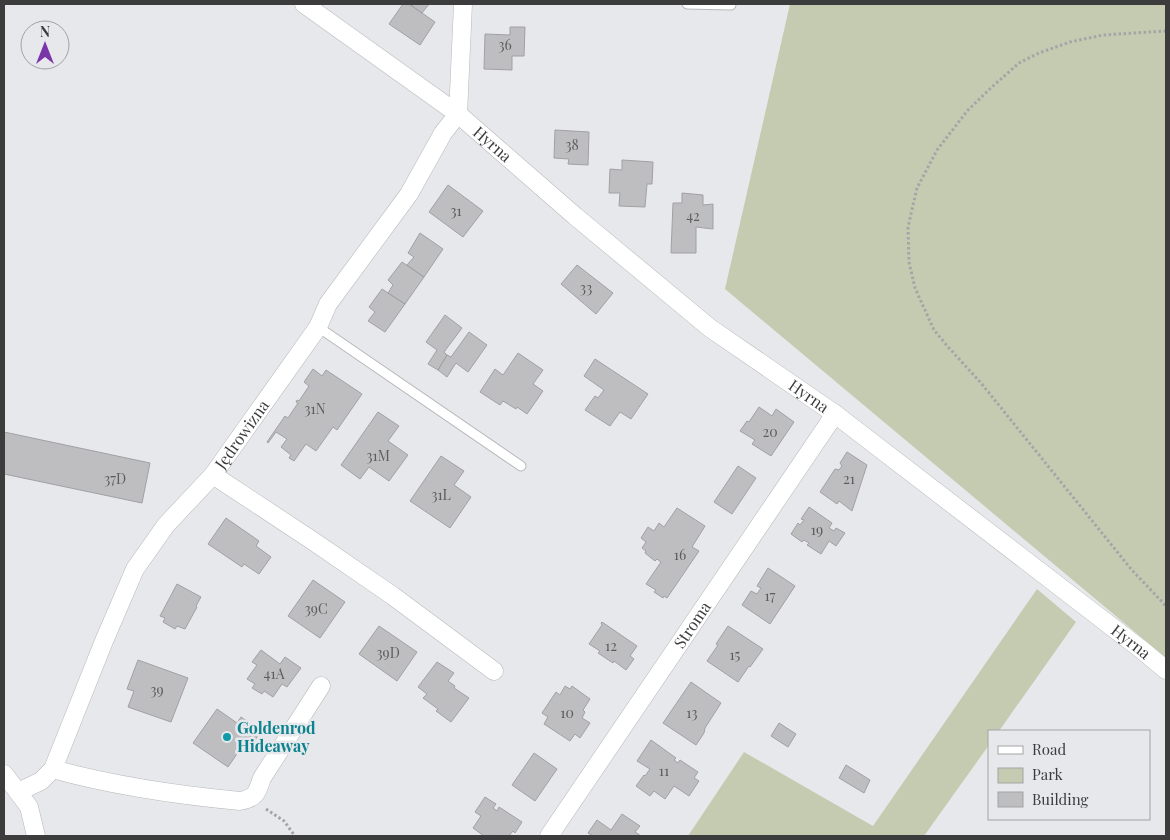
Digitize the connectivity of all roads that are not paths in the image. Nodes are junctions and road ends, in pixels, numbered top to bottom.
1 (304, 4) edge
2 (463, 4) edge
3 (687, 4) edge
4 (731, 5) edge
5 (458, 114) junction
6 (318, 326) junction
7 (835, 414) junction
8 (520, 466) dead end
9 (213, 475) junction
10 (1166, 670) edge
11 (494, 671) dead end
12 (321, 686) dead end
13 (53, 768) junction
14 (4, 774) edge
15 (18, 792) junction
16 (36, 836) edge
17 (549, 836) edge

1 - 5 street, Hyrna
2 - 5 street, Hyrna
3 - 4 lane
5 - 6 street, Jędrowizna
5 - 7 street, Hyrna
6 - 8 lane
6 - 9 street, Jędrowizna
7 - 10 street, Hyrna
7 - 17 street, Stroma
9 - 11 street
9 - 13 street, Jędrowizna
12 - 13 street
13 - 15 street, Jędrowizna
14 - 15 street
15 - 16 street

